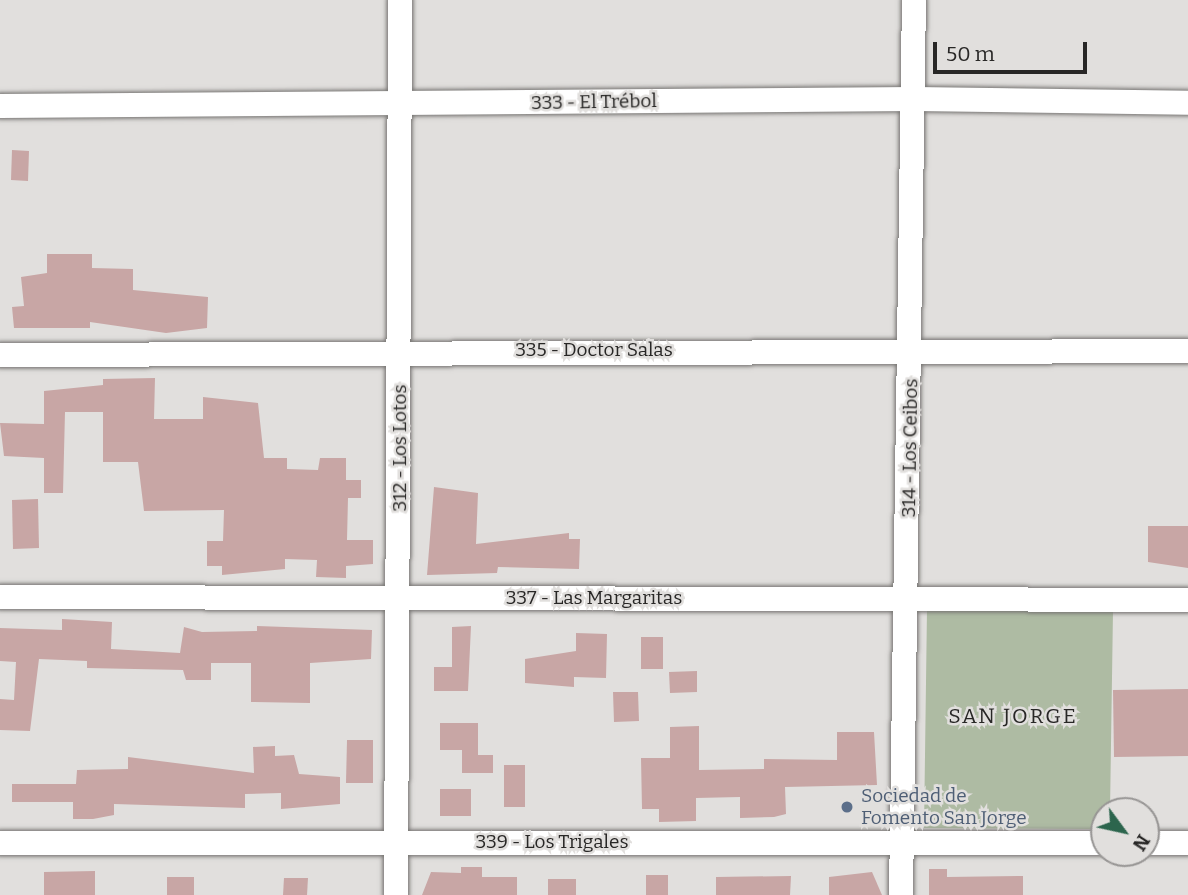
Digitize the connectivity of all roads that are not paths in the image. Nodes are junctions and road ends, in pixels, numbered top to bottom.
1 (400, 0) edge
2 (914, 0) edge
3 (915, 99) junction
4 (1188, 103) edge
5 (399, 104) junction
6 (0, 106) edge
7 (911, 347) junction
8 (400, 351) junction
9 (1188, 351) edge
10 (0, 355) edge
11 (0, 597) edge
12 (909, 597) junction
13 (400, 598) junction
14 (1188, 600) edge
15 (397, 842) junction
16 (901, 842) junction
17 (0, 843) edge
18 (1090, 843) edge
19 (1160, 843) edge
20 (1188, 843) edge
21 (396, 895) edge
22 (901, 895) edge

1 - 5 street, 312 - Los Lotos
2 - 3 street, 314 - Los Ceibos
3 - 4 street, 333 - El Trébol
3 - 5 street, 333 - El Trébol
3 - 7 street, 314 - Los Ceibos
5 - 6 street, 333 - El Trébol
5 - 8 street, 312 - Los Lotos
7 - 8 street, 335 - Doctor Salas
7 - 9 street, 335 - Doctor Salas
7 - 12 street, 314 - Los Ceibos
8 - 10 street, 335 - Doctor Salas
8 - 13 street, 312 - Los Lotos
11 - 13 street, 337 - Las Margaritas
12 - 13 street, 337 - Las Margaritas
12 - 14 street, 337 - Las Margaritas
12 - 16 street, 314 - Los Ceibos
13 - 15 street, 312 - Los Lotos
15 - 16 street, 339 - Los Trigales
15 - 17 street, 339 - Los Trigales
15 - 21 street, 312 - Los Lotos
16 - 18 street, 339 - Los Trigales
16 - 22 street, 314 - Los Ceibos
19 - 20 street

